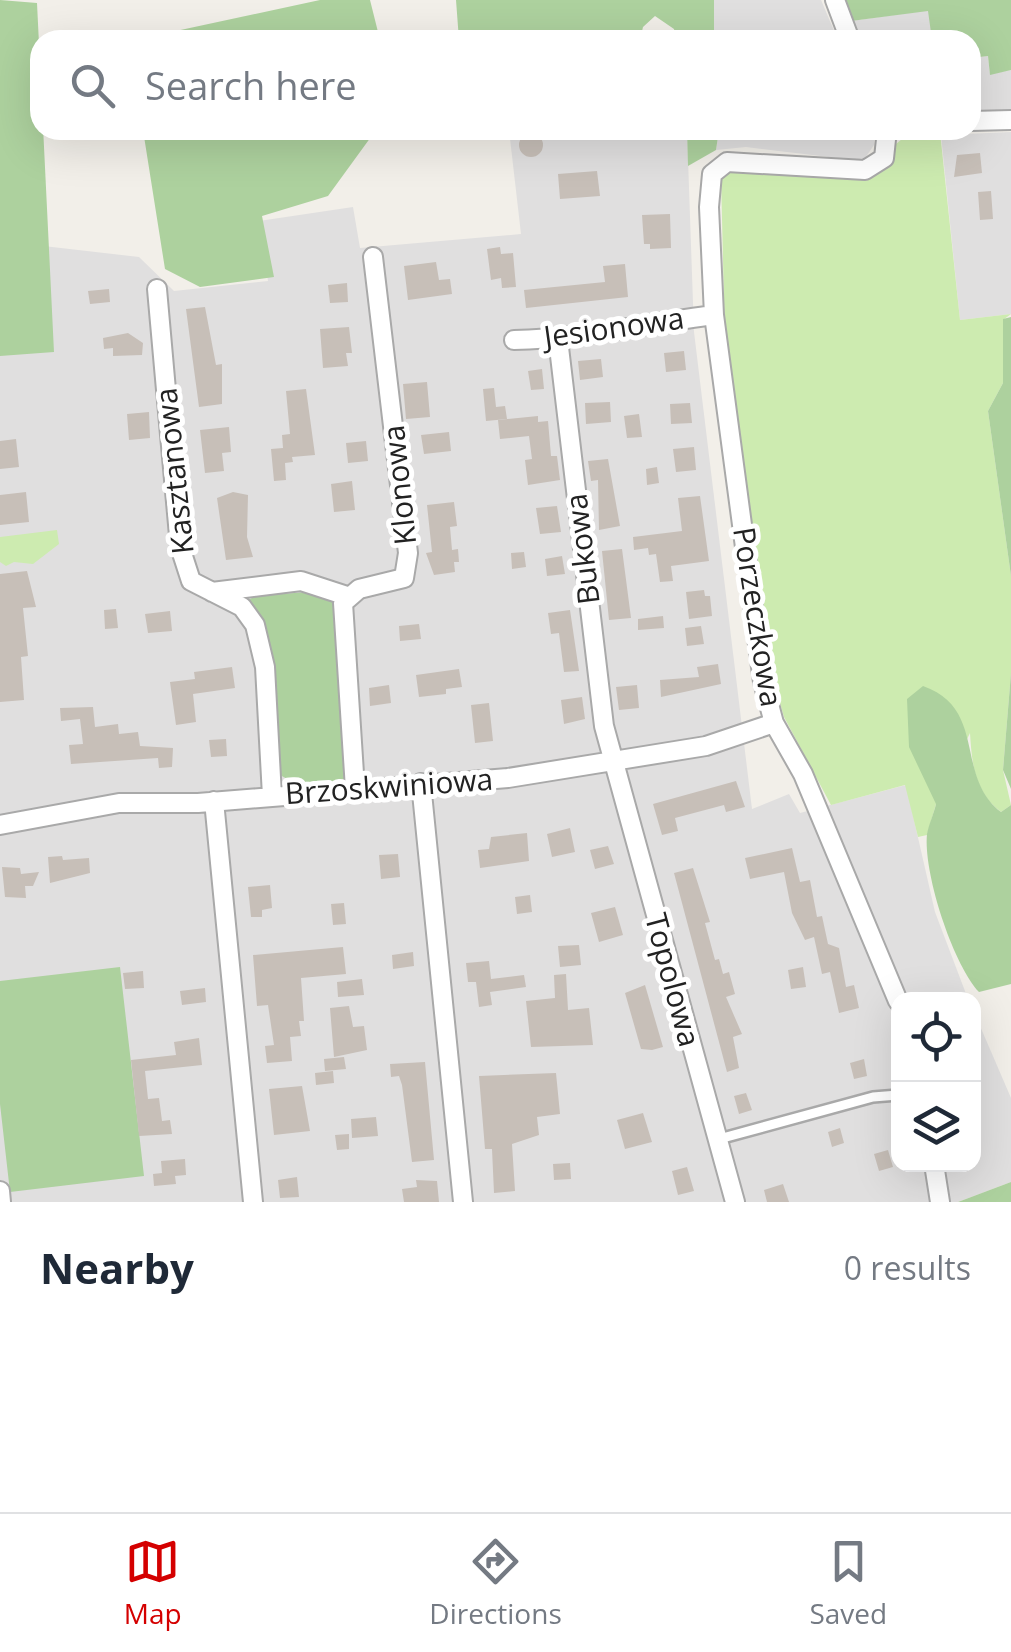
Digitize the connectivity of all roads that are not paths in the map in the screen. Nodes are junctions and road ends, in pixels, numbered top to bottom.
1 (836, 0) edge
2 (846, 30) edge
3 (1011, 120) edge
4 (981, 122) edge
5 (890, 140) edge
6 (373, 257) dead end
7 (158, 288) dead end
8 (714, 315) junction
9 (558, 339) junction
10 (514, 340) dead end
11 (212, 592) junction
12 (347, 596) junction
13 (774, 724) junction
14 (612, 758) junction
15 (421, 783) junction
16 (356, 789) junction
17 (272, 796) junction
18 (214, 801) junction
19 (0, 825) edge
20 (894, 992) edge
21 (891, 1096) edge
22 (716, 1140) junction
23 (935, 1172) edge
24 (0, 1190) edge
25 (1, 1202) edge
26 (253, 1202) edge
27 (464, 1202) edge
28 (735, 1202) edge
29 (940, 1202) edge

1 - 2 street
3 - 4 street
5 - 8 street, Porzeczkowa
6 - 12 street, Klonowa
7 - 11 street, Kasztanowa
8 - 9 street, Jesionowa
8 - 13 street, Porzeczkowa
9 - 10 street, Jesionowa
9 - 14 street, Bukowa
11 - 12 street
11 - 17 street, Kasztanowa
12 - 16 street
13 - 14 street, Brzoskwiniowa
13 - 20 street, Porzeczkowa
14 - 15 street, Brzoskwiniowa
14 - 22 street, Topolowa
15 - 16 street, Brzoskwiniowa
15 - 27 street
16 - 17 street, Brzoskwiniowa
17 - 18 street, Brzoskwiniowa
18 - 19 street, Brzoskwiniowa
18 - 26 street
21 - 22 lane
22 - 28 street, Topolowa
23 - 29 street
24 - 25 street

